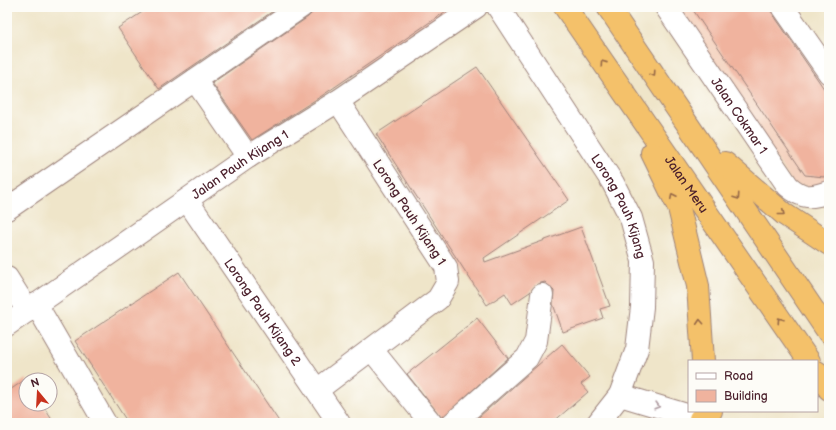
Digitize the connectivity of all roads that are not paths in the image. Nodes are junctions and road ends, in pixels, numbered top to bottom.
1 (301, 7) edge
2 (476, 7) edge
3 (498, 7) edge
4 (565, 7) edge
5 (608, 7) edge
6 (666, 7) edge
7 (783, 7) edge
8 (829, 73) edge
9 (195, 80) junction
10 (621, 88) junction
11 (338, 101) junction
12 (692, 130) junction
13 (248, 157) junction
14 (829, 192) edge
15 (187, 200) junction
16 (7, 209) edge
17 (829, 244) edge
18 (7, 278) edge
19 (542, 295) dead end
20 (32, 307) junction
21 (7, 325) edge
22 (829, 333) edge
23 (829, 336) edge
24 (372, 350) junction
25 (800, 358) edge
26 (703, 360) edge
27 (818, 373) edge
28 (829, 389) edge
29 (317, 390) junction
30 (620, 395) junction
31 (703, 416) edge
32 (105, 423) edge
33 (339, 423) edge
34 (431, 423) edge
35 (453, 423) edge
36 (598, 423) edge

1 - 9 street
2 - 11 street, Jalan Pauh Kijang 1
3 - 30 street, Lorong Pauh Kijang
10 -> 4 highway, Jalan Meru
5 -> 12 highway
6 - 14 street, Jalan Cokmar 1
7 - 8 street
9 - 13 street
9 - 16 street
25 -> 10 highway, Jalan Meru
26 -> 10 highway
11 - 13 street, Jalan Pauh Kijang 1
11 - 24 street, Lorong Pauh Kijang 1
12 -> 17 highway
12 -> 22 highway
13 - 15 street, Jalan Pauh Kijang 1
15 - 20 street, Jalan Pauh Kijang 1
15 - 29 street, Lorong Pauh Kijang 2
18 - 20 street
19 - 35 street
20 - 21 street, Jalan Pauh Kijang 1
20 - 32 street
23 - 25 highway
24 - 29 street, Lorong Pauh Kijang 1
24 - 34 street
27 - 28 highway
29 - 33 street, Lorong Pauh Kijang 2
30 -> 31 street
30 - 36 street, Lorong Pauh Kijang

